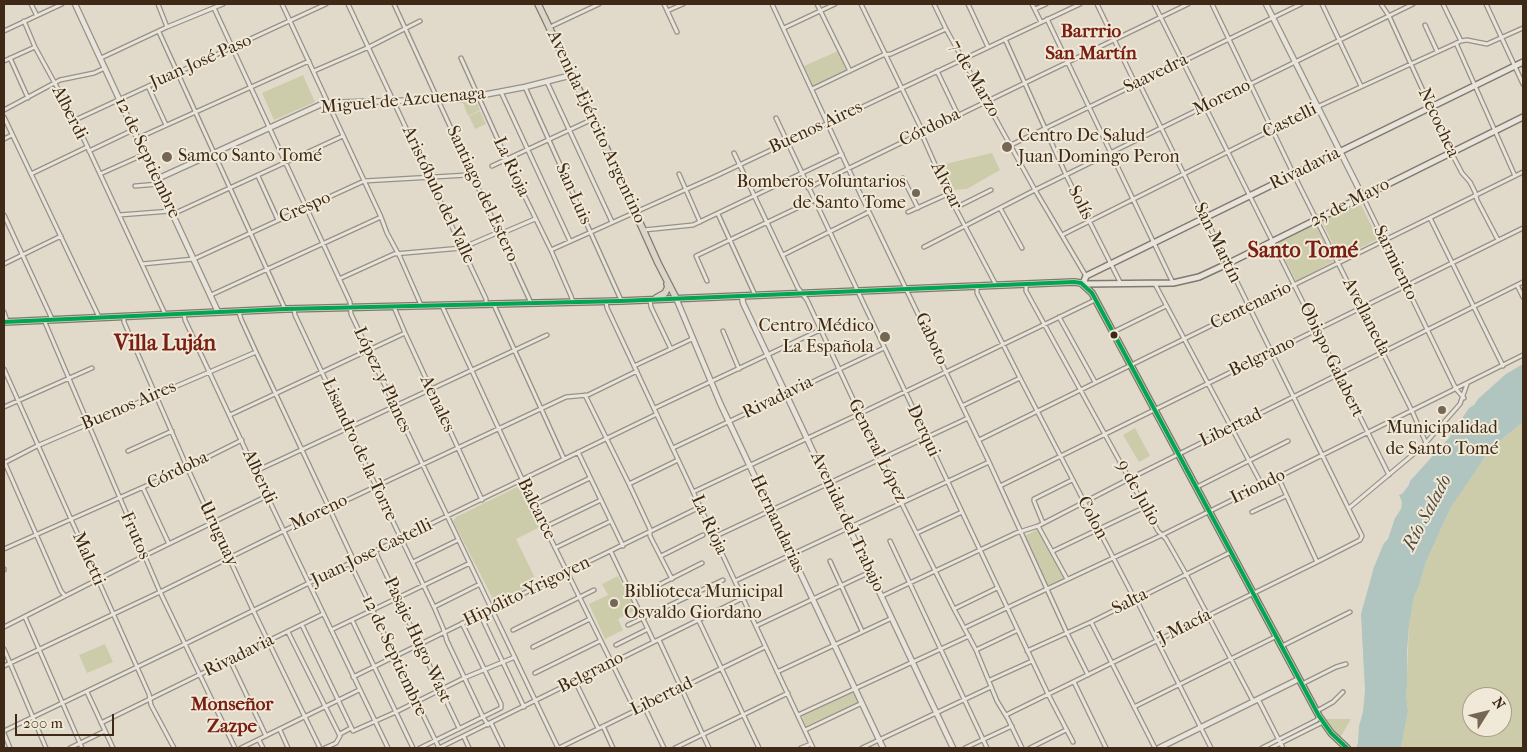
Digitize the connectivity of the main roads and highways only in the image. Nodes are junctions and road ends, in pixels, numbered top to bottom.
1 (538, 4) edge
2 (1523, 62) edge
3 (1523, 117) edge
4 (653, 250) junction
5 (667, 284) junction
6 (1083, 284) junction
7 (676, 298) junction
8 (652, 299) junction
9 (5, 322) edge
10 (1347, 748) edge

1 - 4 main road, Avenida Ejército Argentino
2 - 6 main road, Rivadavia
3 - 6 main road, 25 de Mayo
4 - 5 main road, Avenida Ejército Argentino
4 - 7 main road, Avenida Ejército Argentino
5 - 7 main road, Avenida Ejército Argentino
5 - 8 main road
6 - 7 main road
6 - 10 main road
7 - 8 main road
8 - 9 main road

